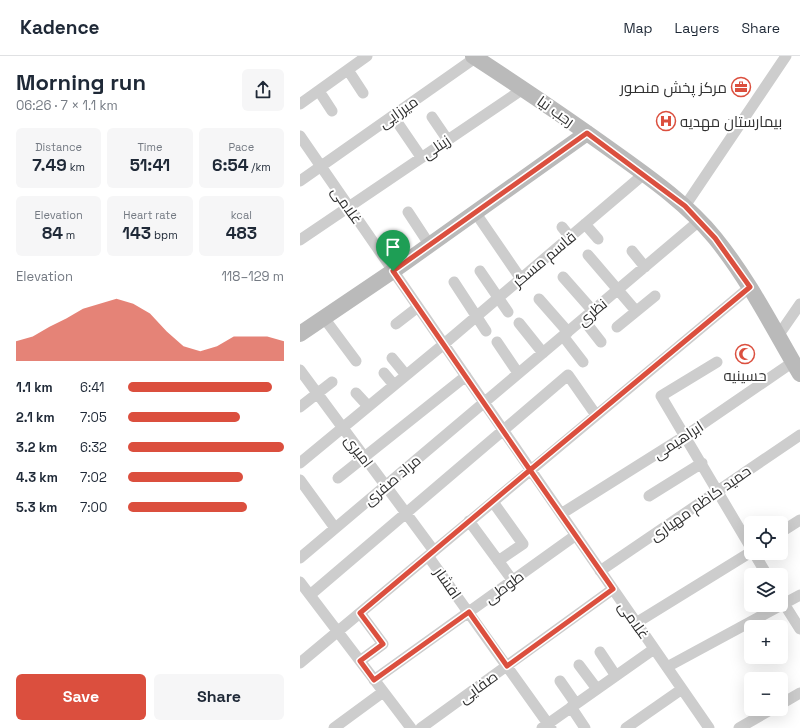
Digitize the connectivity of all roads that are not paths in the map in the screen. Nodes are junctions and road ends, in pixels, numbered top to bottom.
1 (367, 56) edge
2 (786, 56) edge
3 (474, 57) edge
4 (348, 70) junction
5 (523, 89) junction
6 (319, 91) junction
7 (363, 93) dead end
8 (300, 104) edge
9 (332, 111) dead end
10 (393, 116) junction
11 (432, 116) dead end
12 (587, 133) junction
13 (300, 136) edge
14 (447, 140) junction
15 (421, 157) junction
16 (321, 167) junction
17 (644, 174) junction
18 (300, 181) edge
19 (348, 206) junction
20 (685, 206) junction
21 (408, 212) dead end
22 (475, 212) junction
23 (699, 221) junction
24 (585, 224) junction
25 (562, 228) dead end
26 (570, 237) junction
27 (598, 239) dead end
28 (300, 240) edge
29 (429, 244) junction
30 (632, 251) dead end
31 (588, 255) dead end
32 (645, 267) junction
33 (393, 271) junction
34 (480, 271) dead end
35 (563, 277) dead end
36 (521, 279) junction
37 (454, 282) dead end
38 (750, 287) junction
39 (618, 289) junction
40 (655, 296) dead end
41 (498, 297) junction
42 (540, 299) dead end
43 (800, 304) edge
44 (418, 307) junction
45 (593, 311) junction
46 (636, 311) junction
47 (508, 312) dead end
48 (477, 316) junction
49 (324, 318) junction
50 (583, 320) junction
51 (519, 323) dead end
52 (396, 324) dead end
53 (617, 327) dead end
54 (486, 331) dead end
55 (300, 334) edge
56 (565, 334) junction
57 (778, 336) junction
58 (497, 342) dead end
59 (601, 342) dead end
60 (444, 344) junction
61 (543, 353) junction
62 (392, 358) dead end
63 (356, 361) dead end
64 (583, 362) dead end
65 (716, 362) dead end
66 (796, 368) edge
67 (300, 370) edge
68 (384, 373) dead end
69 (518, 373) junction
70 (406, 375) junction
71 (466, 376) junction
72 (332, 382) dead end
73 (394, 385) junction
74 (356, 393) dead end
75 (316, 394) junction
76 (484, 402) junction
77 (368, 406) junction
78 (300, 407) edge
79 (596, 415) junction
80 (342, 429) junction
81 (504, 431) junction
82 (800, 435) edge
83 (685, 436) junction
84 (364, 457) junction
85 (300, 463) edge
86 (702, 463) junction
87 (530, 470) junction
88 (338, 478) dead end
89 (300, 480) edge
90 (385, 486) junction
91 (718, 490) junction
92 (649, 496) dead end
93 (493, 502) junction
94 (405, 513) junction
95 (561, 514) junction
96 (800, 520) edge
97 (469, 521) junction
98 (336, 528) junction
99 (788, 528) edge
100 (576, 536) junction
101 (744, 536) edge
102 (431, 553) junction
103 (744, 556) edge
104 (300, 558) edge
105 (498, 561) junction
106 (600, 571) junction
107 (513, 581) junction
108 (300, 582) edge
109 (613, 589) junction
110 (310, 595) junction
111 (800, 595) edge
112 (788, 599) edge
113 (788, 610) edge
114 (469, 612) junction
115 (763, 612) edge
116 (360, 613) junction
117 (636, 623) junction
118 (800, 629) edge
119 (337, 631) junction
120 (654, 649) junction
121 (600, 652) dead end
122 (360, 661) junction
123 (300, 663) edge
124 (579, 665) dead end
125 (507, 666) junction
126 (666, 667) junction
127 (616, 676) junction
128 (374, 680) junction
129 (560, 681) dead end
130 (597, 689) junction
131 (682, 689) junction
132 (383, 692) junction
133 (800, 693) edge
134 (788, 700) edge
135 (574, 706) junction
136 (760, 716) edge
137 (547, 727) edge
138 (334, 728) edge
139 (411, 728) edge
140 (421, 728) edge
141 (585, 728) edge
142 (626, 728) edge
143 (709, 728) edge
144 (739, 728) edge

1 - 4 street
2 - 20 street
3 - 5 main road, رجب نیا
3 - 10 street, میرزایی
4 - 6 street
4 - 7 street
5 - 12 main road, رجب نیا
5 - 14 street, زینلی
6 - 8 street
6 - 9 street
10 - 15 street
10 - 16 street, میرزایی
11 - 14 street
12 - 17 main road, رجب نیا
12 - 22 main road
13 - 16 street, غلامی
14 - 15 street, زینلی
15 - 19 street, زینلی
16 - 18 street, میرزایی
16 - 19 street, غلامی
17 - 20 main road, رجب نیا
17 - 24 street, قاسم مسگر
19 - 28 street, زینلی
19 - 33 street, غلامی
20 - 23 main road, رجب نیا
21 - 29 street
22 - 29 main road
22 - 36 street
23 - 32 street, نظری
23 - 38 main road, رجب نیا
24 - 26 street, قاسم مسگر
24 - 27 street
25 - 26 street
26 - 36 street, قاسم مسگر
29 - 33 main road
30 - 32 street
31 - 39 street
32 - 39 street, نظری
33 - 44 street, غلامی
33 - 49 main road
34 - 41 street
35 - 45 street
36 - 41 street, قاسم مسگر
37 - 48 street
38 - 57 main road, رجب نیا
38 - 79 street
39 - 45 street, نظری
39 - 46 street
40 - 46 street
41 - 47 street
41 - 48 street, قاسم مسگر
42 - 56 street
43 - 57 street
44 - 52 street
44 - 60 street, غلامی
45 - 50 street, نظری
46 - 53 street
48 - 54 street
48 - 60 street, قاسم مسگر
49 - 55 main road
49 - 63 street
50 - 56 street, نظری
50 - 59 street
51 - 61 street
56 - 61 street, نظری
56 - 64 street
57 - 66 main road, رجب نیا
58 - 69 street
60 - 70 street, قاسم مسگر
60 - 71 street, غلامی
61 - 69 street, نظری
62 - 70 street
65 - 83 street
66 - 83 street, ابراهیمی
67 - 75 street, امیری
68 - 73 street
69 - 76 street, نظری
70 - 73 street, قاسم مسگر
71 - 76 street, غلامی
71 - 84 street
72 - 75 street
73 - 77 street, قاسم مسگر
74 - 77 street
75 - 78 street
75 - 80 street, امیری
76 - 81 street, غلامی
76 - 90 street, مراد صفری
77 - 80 street, قاسم مسگر
79 - 81 street
79 - 87 street
80 - 84 street, امیری
80 - 85 street, قاسم مسگر
81 - 87 street, غلامی
81 - 94 street
82 - 91 street, حمید کاظم مهیاری
83 - 86 street
83 - 95 street, ابراهیمی
84 - 88 street
84 - 90 street, امیری
86 - 91 street
86 - 92 street
87 - 93 street
87 - 95 street, غلامی
89 - 98 street
90 - 94 street, امیری
90 - 98 street, مراد صفری
91 - 101 street
91 - 106 street, حمید کاظم مهیاری
93 - 97 street
93 - 105 street
94 - 102 street, امیری
94 - 110 street
95 - 100 street, غلامی
96 - 99 street
97 - 102 street
97 - 105 street
98 - 104 street, مراد صفری
100 - 106 street, غلامی
100 - 107 street, طوطی
102 - 114 street, افشار
102 - 116 street
103 - 117 street
105 - 107 street
106 - 109 street, غلامی
107 - 114 street, طوطی
108 - 110 street
109 - 117 street, غلامی
109 - 125 street, صفایی
110 - 119 street
111 - 112 street
113 - 118 street
114 - 125 street, افشار
114 - 128 street, طوطی
115 - 126 street
116 - 119 street
116 - 122 street
117 - 120 street, غلامی
119 - 122 street
119 - 123 street
120 - 126 street, غلامی
120 - 127 street
121 - 127 street
122 - 128 street
124 - 130 street
125 - 137 street, افشار
125 - 140 street, صفایی
126 - 131 street, غلامی
127 - 130 street
128 - 132 street
129 - 135 street
130 - 135 street
131 - 142 street
131 - 143 street, غلامی
132 - 138 street
132 - 139 street
133 - 134 street
135 - 137 street
135 - 141 street
136 - 144 street

